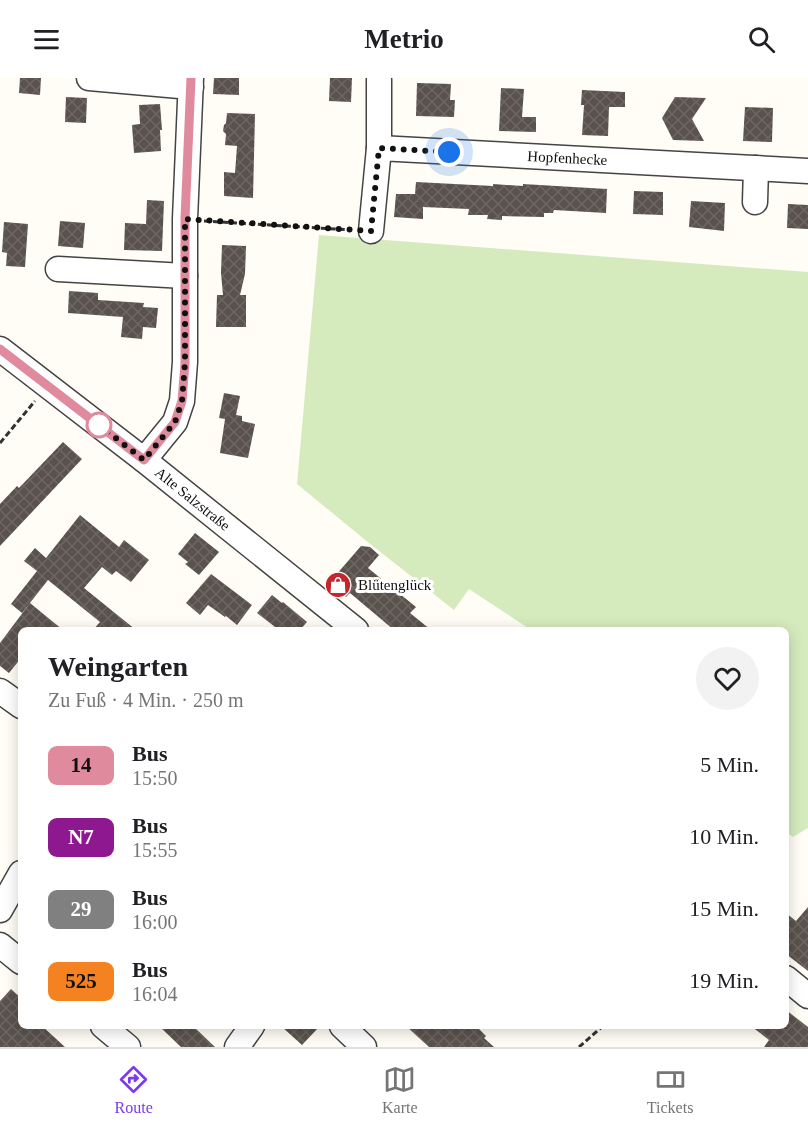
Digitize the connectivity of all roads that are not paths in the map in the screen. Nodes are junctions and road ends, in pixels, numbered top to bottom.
1 (89, 78) edge
2 (379, 80) dead end
3 (191, 83) edge
4 (379, 148) junction
5 (756, 168) junction
6 (808, 171) edge
7 (754, 202) dead end
8 (371, 231) road end
9 (58, 269) dead end
10 (185, 276) junction
11 (0, 349) edge
12 (144, 460) junction
13 (352, 627) edge
14 (0, 691) edge
15 (18, 704) edge
16 (18, 878) edge
17 (0, 910) edge
18 (0, 945) edge
19 (18, 960) edge
20 (789, 980) edge
21 (808, 996) edge
22 (107, 1029) edge
23 (250, 1029) edge
24 (345, 1029) edge
25 (128, 1047) edge
26 (237, 1047) edge
27 (364, 1047) edge

1 - 3 street
2 - 4 street
3 - 10 street
4 - 5 street, Hopfenhecke
4 - 8 street
5 - 6 street, Hopfenhecke
5 - 7 street
9 - 10 street
10 - 12 street
11 - 12 street, Alte Salzstraße
12 - 13 street, Alte Salzstraße
14 - 15 street
16 - 17 street
18 - 19 street
20 - 21 street
22 - 25 street
23 - 26 street
24 - 27 street

